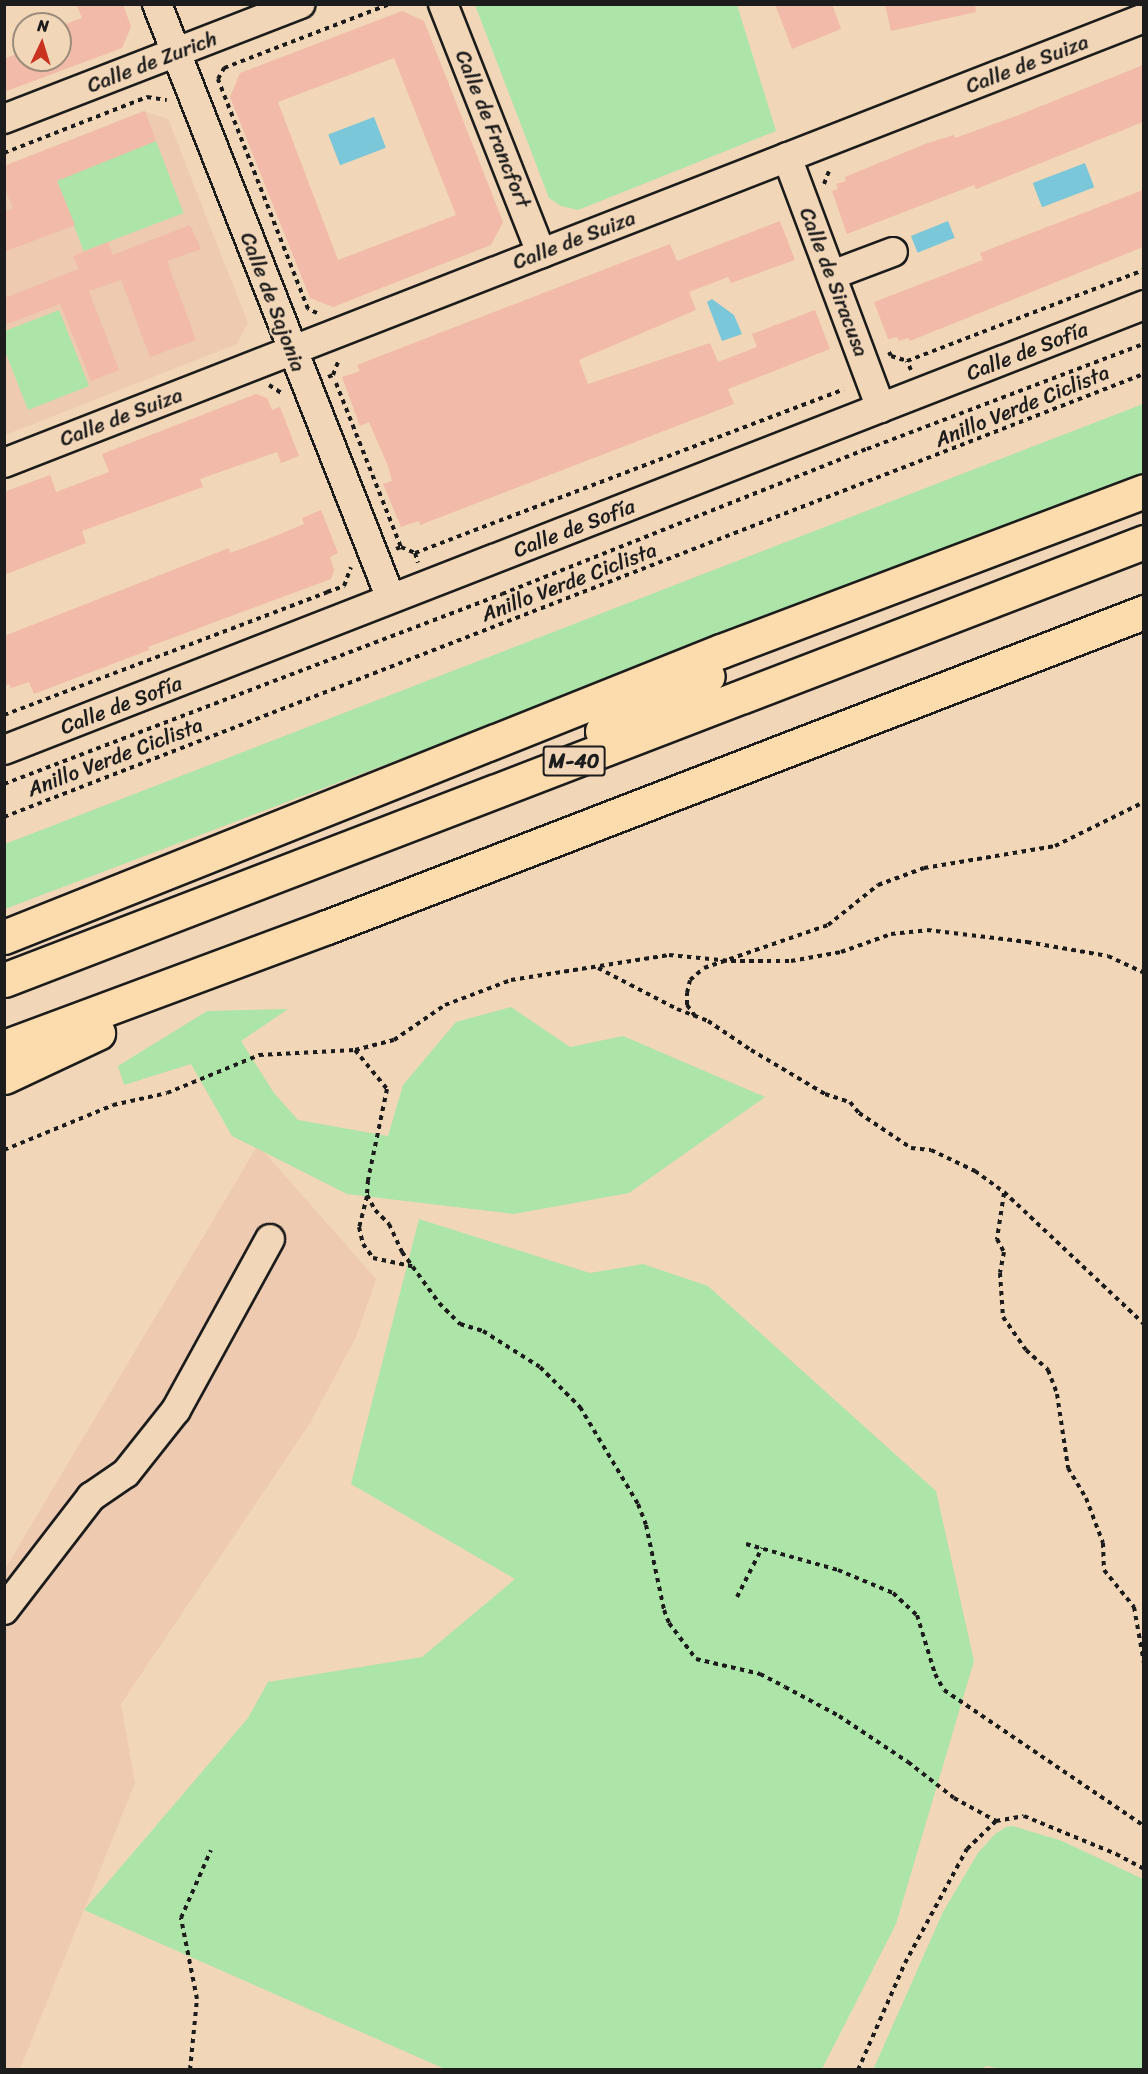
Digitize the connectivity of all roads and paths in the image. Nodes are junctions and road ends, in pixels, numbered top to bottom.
1 (157, 4) edge
2 (300, 4) edge
3 (390, 4) edge
4 (443, 4) edge
5 (1143, 18) edge
6 (176, 53) junction
7 (218, 79) junction
8 (190, 91) junction
9 (4, 119) edge
10 (4, 153) edge
11 (788, 157) junction
12 (893, 252) dead end
13 (541, 253) junction
14 (832, 275) junction
15 (1143, 305) edge
16 (320, 315) dead end
17 (1143, 344) edge
18 (292, 351) junction
19 (1143, 374) edge
20 (333, 375) dead end
21 (259, 387) dead end
22 (844, 389) dead end
23 (288, 405) dead end
24 (881, 408) junction
25 (4, 463) edge
26 (1143, 491) edge
27 (1143, 542) edge
28 (401, 547) dead end
29 (415, 553) dead end
30 (327, 592) dead end
31 (391, 599) junction
32 (848, 603) junction
33 (1143, 612) edge
34 (4, 715) edge
35 (4, 750) edge
36 (4, 784) edge
37 (1143, 802) edge
38 (463, 804) junction
39 (4, 817) edge
40 (327, 927) junction
41 (4, 937) edge
42 (731, 961) junction
43 (597, 968) junction
44 (1143, 973) edge
45 (4, 980) edge
46 (695, 1016) junction
47 (4, 1047) edge
48 (355, 1050) junction
49 (4, 1077) edge
50 (4, 1150) edge
51 (1004, 1192) junction
52 (367, 1195) junction
53 (270, 1239) dead end
54 (412, 1266) junction
55 (1143, 1324) edge
56 (746, 1544) dead end
57 (762, 1548) junction
58 (737, 1597) dead end
59 (4, 1610) edge
60 (1143, 1663) edge
61 (996, 1821) junction
62 (1143, 1826) edge
63 (211, 1850) dead end
64 (1143, 1869) edge
65 (190, 2070) edge
66 (858, 2070) edge

1 - 6 street, Calle de Sajonia
2 - 6 street, Calle de Zurich
3 - 7 path
4 - 13 street, Calle de Francfort
5 - 11 street, Calle de Suiza
6 - 8 street, Calle de Sajonia
6 - 9 street, Calle de Zurich
7 - 8 path
7 - 16 path
8 - 10 path
8 - 18 street, Calle de Sajonia
11 - 13 street, Calle de Suiza
11 - 14 street, Calle de Siracusa
12 - 14 street
13 - 18 street, Calle de Suiza
14 - 24 street, Calle de Siracusa
15 - 24 street, Calle de Sofía
17 - 36 path
18 - 25 street, Calle de Suiza
18 - 31 street, Calle de Sajonia
19 - 39 path, Anillo Verde Ciclista
20 - 28 path
21 - 23 path
22 - 29 path
24 - 31 street, Calle de Sofía
26 - 32 highway
27 - 38 highway, M-40
30 - 34 path
31 - 35 street, Calle de Sofía
32 - 38 highway
32 - 41 highway
33 - 40 highway
37 - 42 path
38 - 45 highway, M-40
40 - 47 highway
40 - 49 highway
42 - 43 path
42 - 44 path
42 - 46 path
43 - 46 path
43 - 48 path
46 - 51 path
48 - 50 path
48 - 52 path
51 - 55 path
51 - 60 path
52 - 54 path
52 - 54 path
53 - 59 street
54 - 61 path
56 - 57 path
57 - 58 path
57 - 62 path
61 - 64 path
61 - 66 path
63 - 65 path

